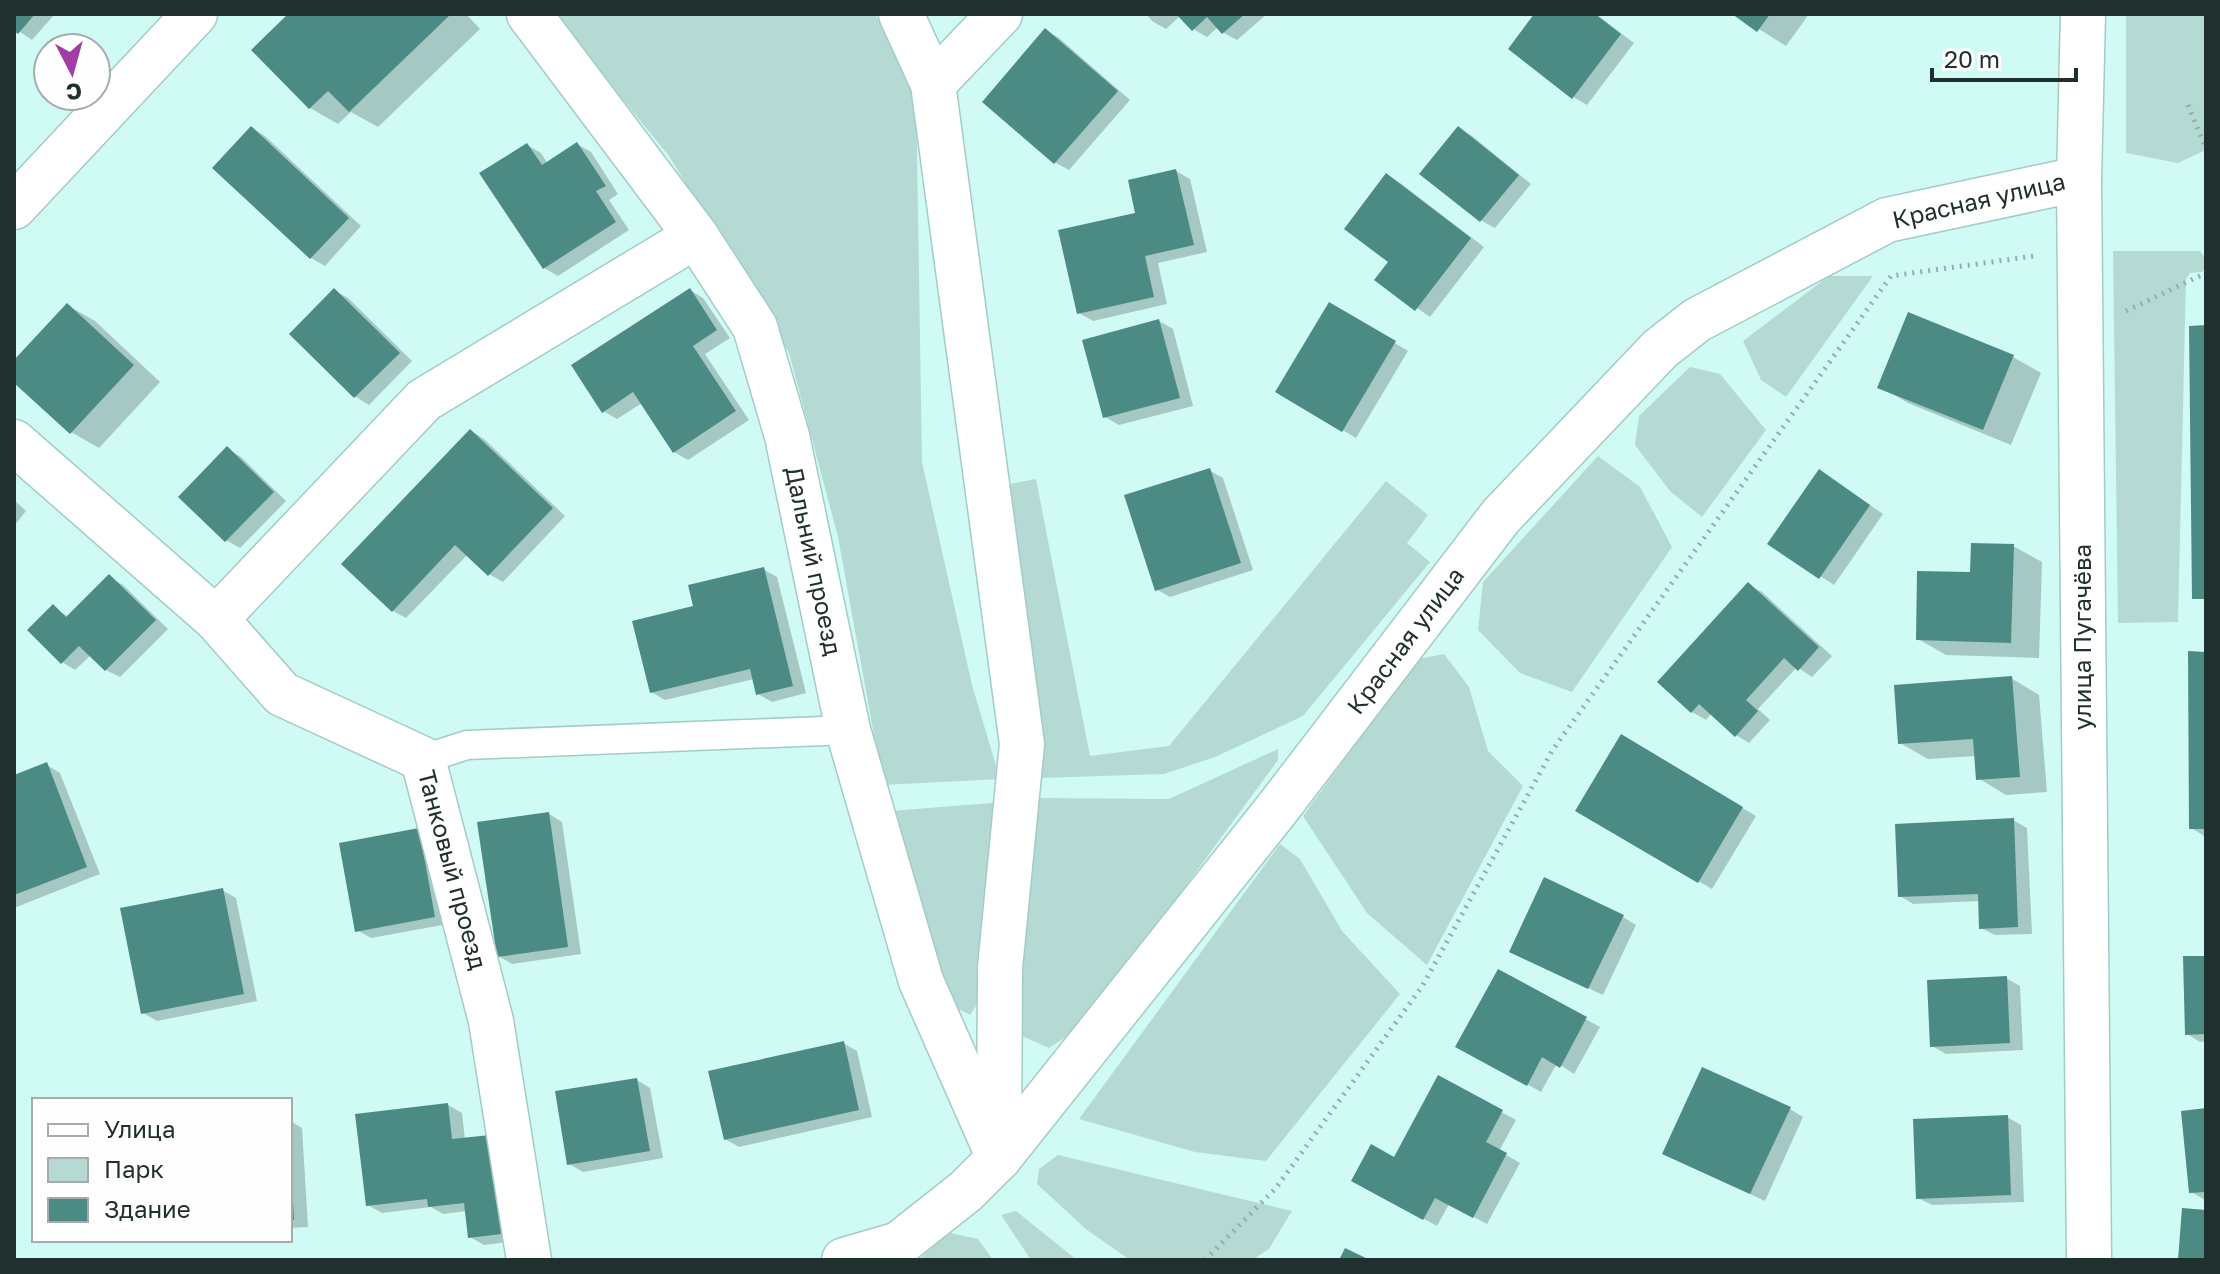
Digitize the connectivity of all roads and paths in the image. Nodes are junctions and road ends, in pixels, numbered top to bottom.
1 (195, 14) edge
2 (529, 14) edge
3 (901, 14) edge
4 (1000, 14) edge
5 (2083, 14) edge
6 (933, 84) junction
7 (2188, 105) dead end
8 (2206, 149) edge
9 (2079, 179) junction
10 (14, 207) edge
11 (696, 236) junction
12 (2080, 249) junction
13 (2206, 273) edge
14 (2117, 315) dead end
15 (14, 442) edge
16 (216, 619) junction
17 (848, 730) junction
18 (423, 759) junction
19 (999, 1158) junction
20 (529, 1260) edge
21 (844, 1260) edge
22 (1205, 1260) edge
23 (2089, 1260) edge

1 - 10 street
2 - 11 street, Дальний проезд
3 - 6 street
4 - 6 street
5 - 9 street, улица Пугачёва
6 - 19 street
7 - 8 path
9 - 12 street, улица Пугачёва
9 - 19 street, Красная улица
11 - 16 street
11 - 17 street, Дальний проезд
12 - 22 path
12 - 23 street, улица Пугачёва
13 - 14 path
15 - 16 street, Танковый проезд
16 - 18 street, Танковый проезд
17 - 18 lane
17 - 19 street, Дальний проезд
18 - 20 street, Танковый проезд
19 - 21 street, Красная улица

